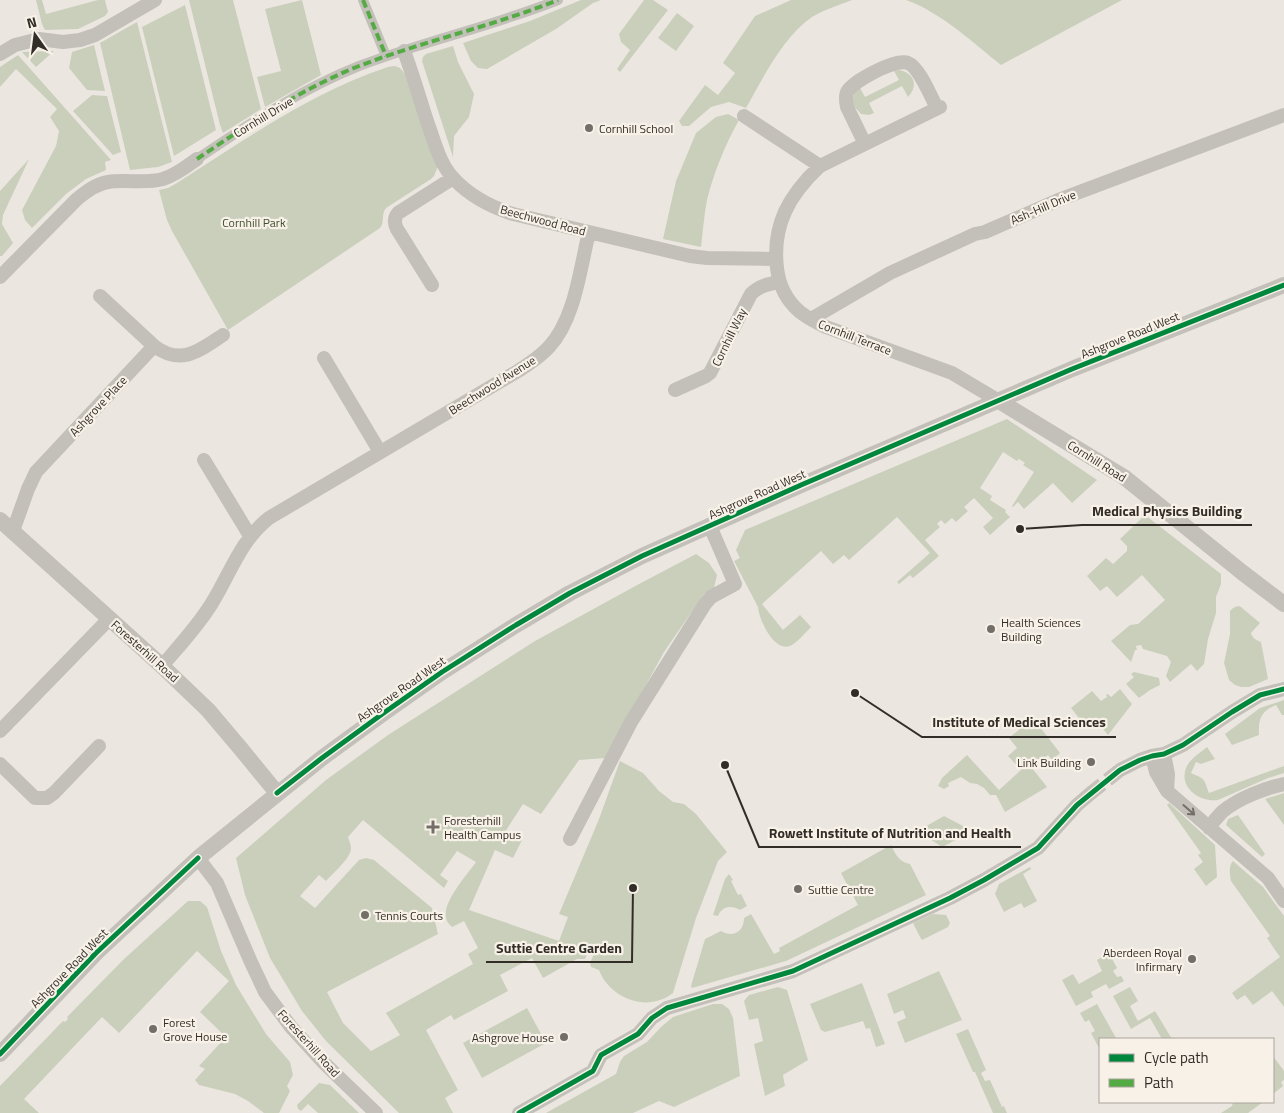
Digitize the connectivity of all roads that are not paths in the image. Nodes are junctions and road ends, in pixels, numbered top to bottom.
1 (155, 0) edge
2 (363, 0) edge
3 (558, 0) edge
4 (404, 51) junction
5 (0, 54) edge
6 (386, 56) junction
7 (1284, 114) edge
8 (744, 116) dead end
9 (865, 144) junction
10 (197, 159) joint
11 (820, 166) junction
12 (453, 178) junction
13 (588, 232) junction
14 (776, 259) junction
15 (0, 277) edge
16 (779, 282) junction
17 (432, 285) dead end
18 (1284, 287) edge
19 (100, 296) dead end
20 (811, 319) junction
21 (223, 335) dead end
22 (154, 346) junction
23 (324, 358) dead end
24 (675, 390) dead end
25 (999, 401) junction
26 (380, 452) junction
27 (204, 460) dead end
28 (0, 520) edge
29 (710, 526) junction
30 (13, 531) junction
31 (250, 536) junction
32 (1284, 604) edge
33 (109, 619) junction
34 (162, 666) junction
35 (1284, 689) edge
36 (0, 731) edge
37 (99, 746) dead end
38 (1158, 755) junction
39 (0, 764) edge
40 (1120, 770) tunnel mouth
41 (1284, 784) edge
42 (277, 793) junction
43 (1091, 793) tunnel mouth
44 (1210, 828) junction
45 (570, 839) dead end
46 (198, 858) junction
47 (1284, 901) edge
48 (0, 1054) edge
49 (521, 1112) edge
50 (376, 1113) edge

1 - 5 street
2 - 6 street
3 - 4 street, Cornhill Drive
4 - 6 street, Cornhill Drive
4 - 12 street, Beechwood Road
6 - 10 street, Cornhill Drive
7 - 20 street, Ash-Hill Drive
8 - 11 street
9 - 9 street, Cornhill Terrace
9 - 11 street, Cornhill Terrace
10 - 15 street, Cornhill Drive
11 - 14 street, Cornhill Terrace
12 - 13 street, Beechwood Road
12 - 17 street
13 - 14 street, Beechwood Road
13 - 26 street, Beechwood Avenue
14 - 16 street, Cornhill Terrace
16 - 20 street, Cornhill Terrace
16 - 24 street, Cornhill Way
18 - 25 street, Ashgrove Road West
19 - 22 street
20 - 25 street, Cornhill Terrace
21 - 22 street
22 - 30 street, Ashgrove Place
23 - 26 street
25 - 29 street, Ashgrove Road West
25 - 32 street, Cornhill Road
26 - 31 street, Beechwood Avenue
27 - 31 street
28 - 30 street, Foresterhill Road
29 - 42 street, Ashgrove Road West
29 - 45 street
30 - 33 street, Foresterhill Road
31 - 34 street, Beechwood Avenue
33 - 34 street, Foresterhill Road
33 - 36 street
34 - 42 street, Foresterhill Road
35 - 38 street
37 - 39 street
38 - 40 street
38 -> 44 street
41 - 44 street
42 - 46 street, Ashgrove Road West
43 - 49 street
44 - 47 street
46 - 48 street, Ashgrove Road West
46 - 50 street, Foresterhill Road

